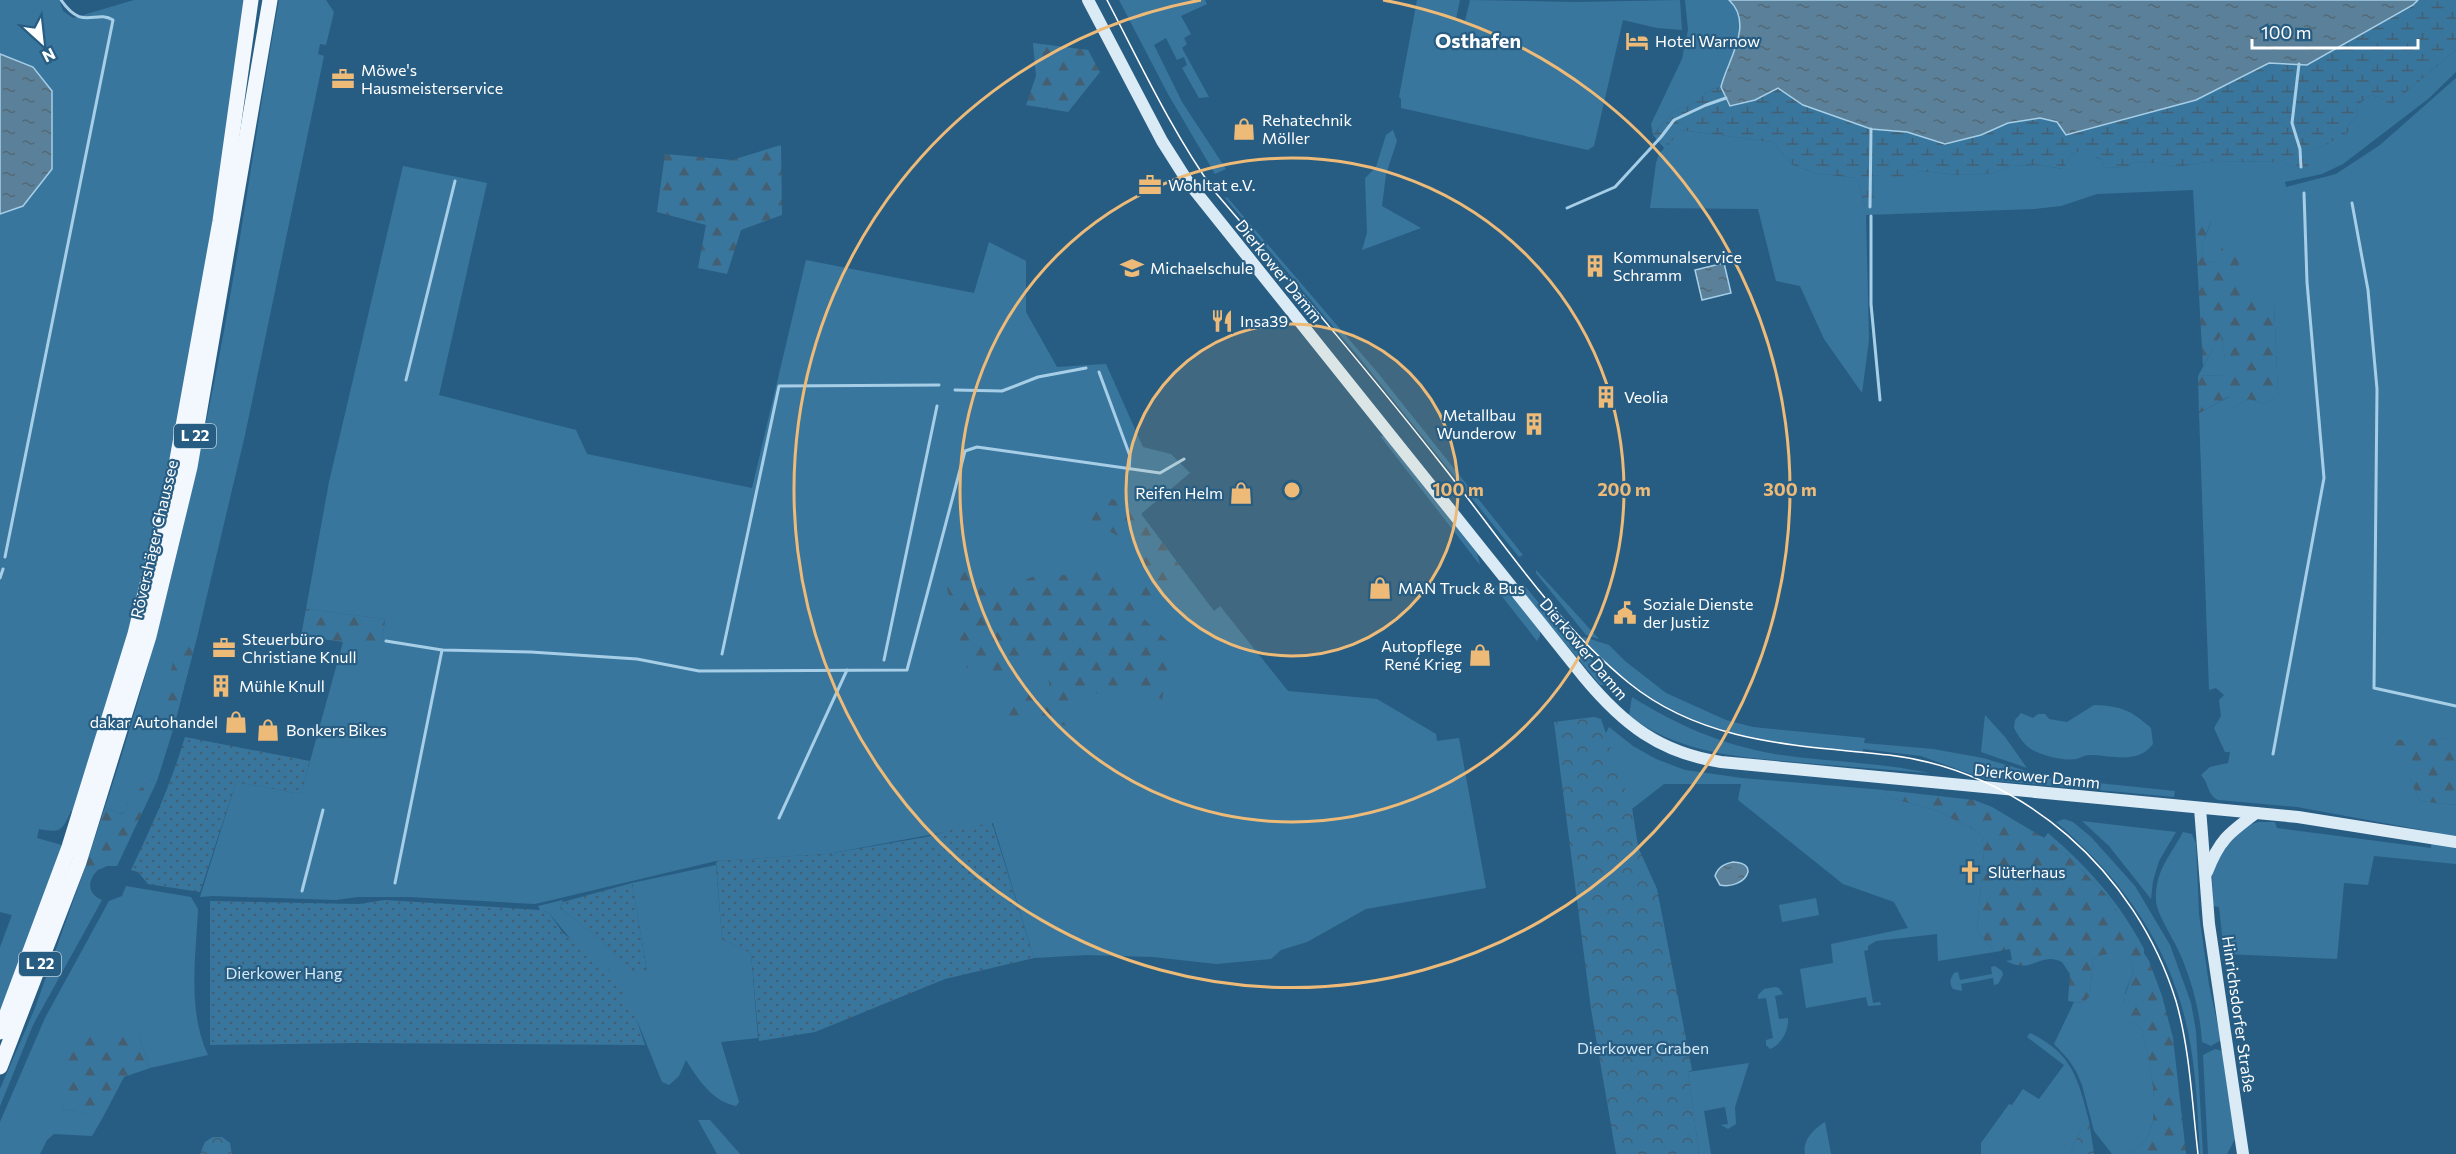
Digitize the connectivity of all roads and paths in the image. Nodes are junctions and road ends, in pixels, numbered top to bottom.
1 (251, 0) edge
2 (270, 0) edge
3 (1088, 0) edge
4 (2200, 808) junction
5 (2256, 813) junction
6 (2456, 842) edge
7 (2205, 879) junction
8 (0, 1032) edge
9 (0, 1067) edge
10 (2243, 1154) edge

1 - 8 main road, Rövershäger Chaussee / L 22
2 - 9 main road, Rövershäger Chaussee / L 22
3 - 4 street, Dierkower Damm
4 - 5 street, Dierkower Damm
4 - 7 street, Hinrichsdorfer Straße
5 - 6 street, Dierkower Damm
5 - 7 street, Hinrichsdorfer Straße
7 - 10 street, Hinrichsdorfer Straße

